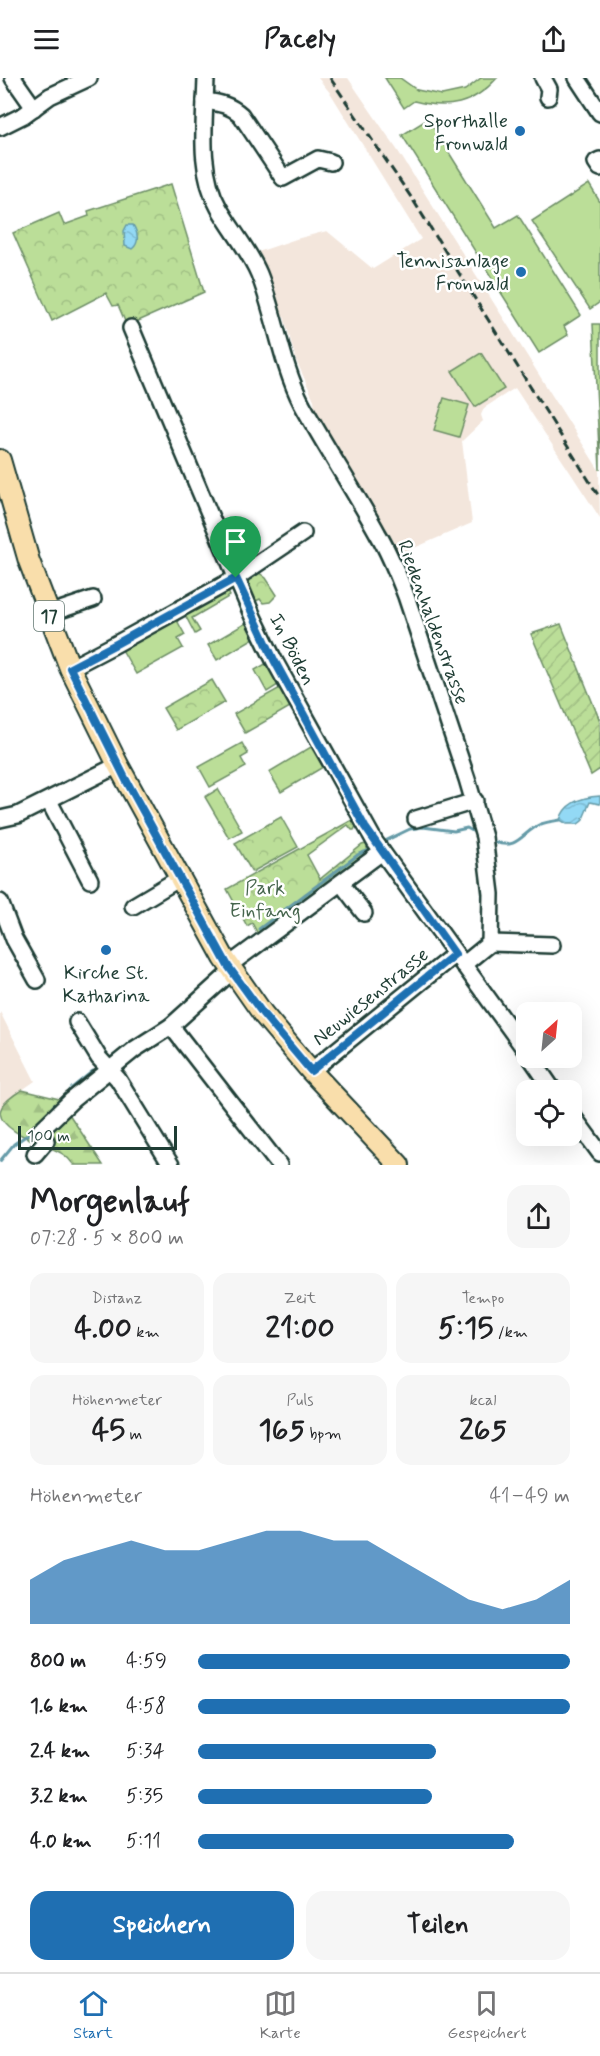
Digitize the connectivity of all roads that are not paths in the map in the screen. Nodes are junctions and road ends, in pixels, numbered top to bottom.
1 (13, 78) edge
2 (89, 78) edge
3 (206, 78) edge
4 (543, 78) edge
5 (577, 78) edge
6 (548, 97) dead end
7 (206, 101) junction
8 (34, 108) junction
9 (600, 113) edge
10 (0, 127) edge
11 (600, 160) edge
12 (331, 162) dead end
13 (600, 168) edge
14 (131, 328) dead end
15 (0, 460) edge
16 (303, 533) dead end
17 (236, 578) junction
18 (93, 598) dead end
19 (48, 614) junction
20 (70, 668) junction
21 (118, 765) junction
22 (49, 801) junction
23 (475, 801) junction
24 (0, 819) edge
25 (416, 819) dead end
26 (382, 852) junction
27 (180, 878) junction
28 (90, 880) dead end
29 (341, 883) junction
30 (0, 902) edge
31 (133, 906) dead end
32 (364, 913) dead end
33 (490, 943) junction
34 (552, 945) dead end
35 (459, 959) junction
36 (230, 968) junction
37 (37, 980) dead end
38 (77, 1022) dead end
39 (171, 1026) junction
40 (516, 1037) edge
41 (110, 1069) junction
42 (311, 1071) junction
43 (582, 1129) edge
44 (600, 1153) edge
45 (35, 1155) dead end
46 (171, 1165) edge
47 (279, 1165) edge
48 (399, 1165) edge

1 - 8 street
2 - 8 street
3 - 7 street, Riedenhaldenstrasse
4 - 6 street
5 - 9 street
7 - 12 street
7 - 23 street, Riedenhaldenstrasse
8 - 10 street
11 - 13 street
14 - 17 street, In Böden
15 - 19 main road, 17
16 - 17 street
17 - 20 street
17 - 26 street, In Böden
18 - 19 street
19 - 20 main road, 17
20 - 21 main road, 17
21 - 22 street
21 - 27 main road, 17
22 - 24 street
22 - 28 street
23 - 25 street
23 - 33 street, Riedenhaldenstrasse
26 - 29 street
26 - 35 street, In Böden
27 - 31 street
27 - 36 main road, 17
29 - 32 street
29 - 36 street
30 - 37 street
33 - 34 street
33 - 35 street
35 - 40 street
35 - 42 street, Neuwiesenstrasse
36 - 39 street
36 - 42 main road, 17
38 - 41 street
39 - 41 street
39 - 47 street
41 - 45 street
41 - 46 street
42 - 48 main road, 17
43 - 44 street

